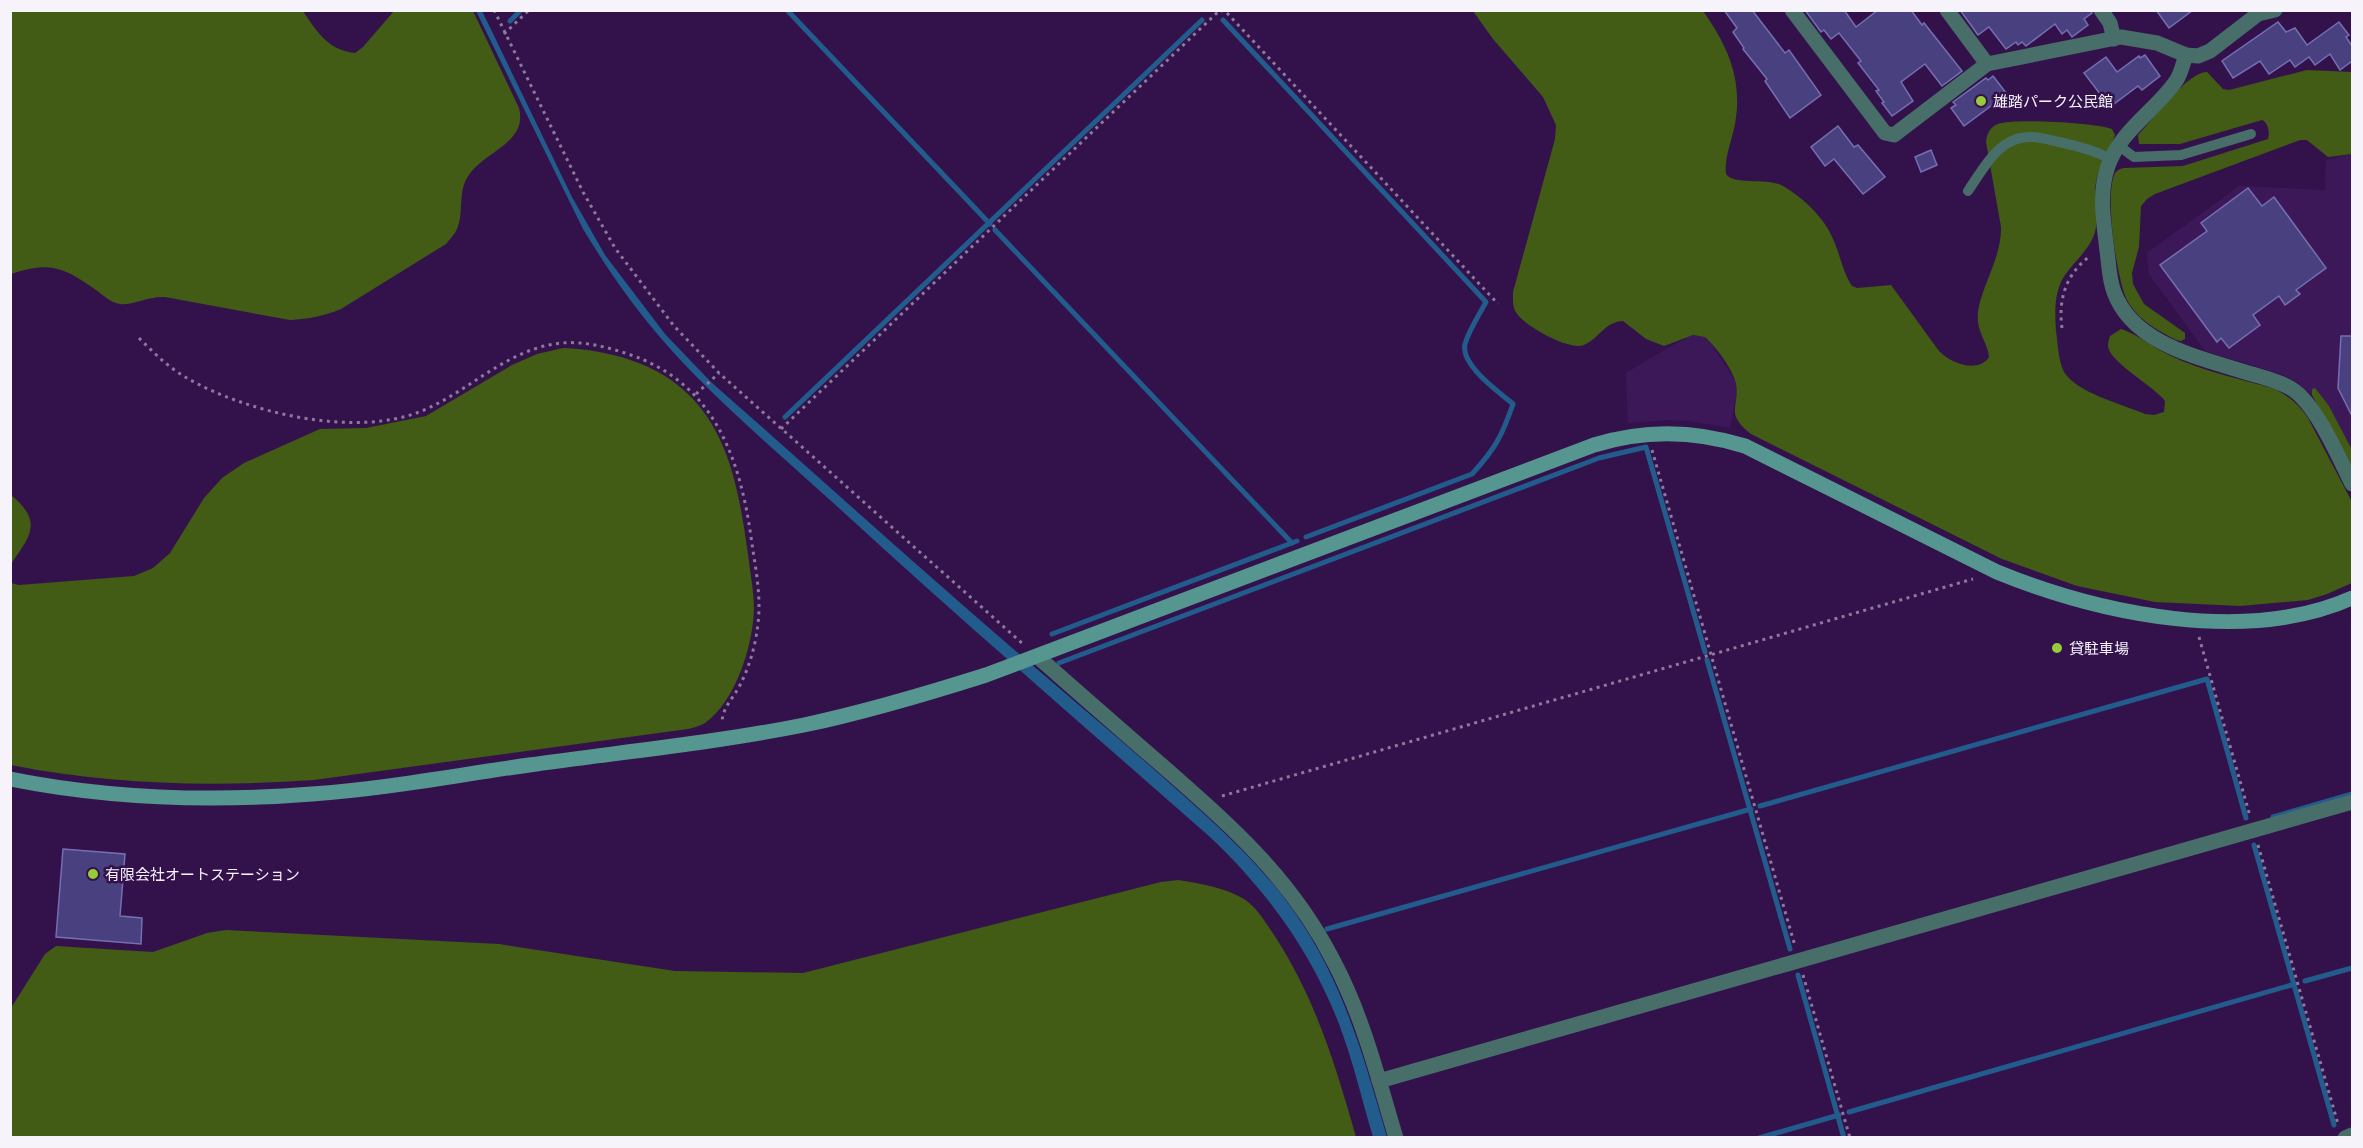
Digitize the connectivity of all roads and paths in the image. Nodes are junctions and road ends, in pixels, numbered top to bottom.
1 (494, 10) edge
2 (528, 10) edge
3 (1220, 10) edge
4 (1792, 10) edge
5 (1947, 10) edge
6 (2101, 10) edge
7 (2275, 10) edge
8 (2257, 12) edge
9 (504, 34) junction
10 (2114, 39) junction
11 (2186, 55) junction
12 (1987, 64) junction
13 (2251, 134) dead end
14 (2115, 152) junction
15 (1968, 191) dead end
16 (2106, 245) junction
17 (1498, 304) dead end
18 (2062, 328) dead end
19 (139, 338) dead end
20 (719, 373) junction
21 (698, 393) junction
22 (781, 429) junction
23 (1648, 433) junction
24 (2352, 484) edge
25 (1986, 567) junction
26 (2352, 598) edge
27 (2194, 620) junction
28 (1711, 654) junction
29 (1035, 658) junction
30 (721, 738) junction
31 (10, 778) edge
32 (1203, 801) junction
33 (2352, 802) edge
34 (2254, 830) junction
35 (1799, 961) junction
36 (1379, 1081) junction
37 (2342, 1132) edge
38 (2352, 1135) edge
39 (1396, 1137) edge
40 (1850, 1137) edge

1 - 9 path
2 - 9 path
3 - 17 path
3 - 22 path
4 - 12 street
5 - 12 street
6 - 10 street
7 - 8 street
8 - 11 street
9 - 20 path
10 - 11 street
10 - 12 street
11 - 14 street
13 - 14 lane
14 - 15 lane
14 - 16 street
16 - 18 path
16 - 24 street
19 - 21 path
20 - 21 path
20 - 22 path
21 - 30 path
22 - 29 path
23 - 25 street
23 - 28 path
23 - 29 street
25 - 27 street
25 - 28 path
26 - 27 street
27 - 34 path
28 - 32 path
28 - 35 path
29 - 30 street
29 - 32 street
30 - 31 street
32 - 36 street
33 - 34 street
34 - 35 street
34 - 37 path
35 - 36 street
35 - 40 path
36 - 39 street
37 - 38 street

